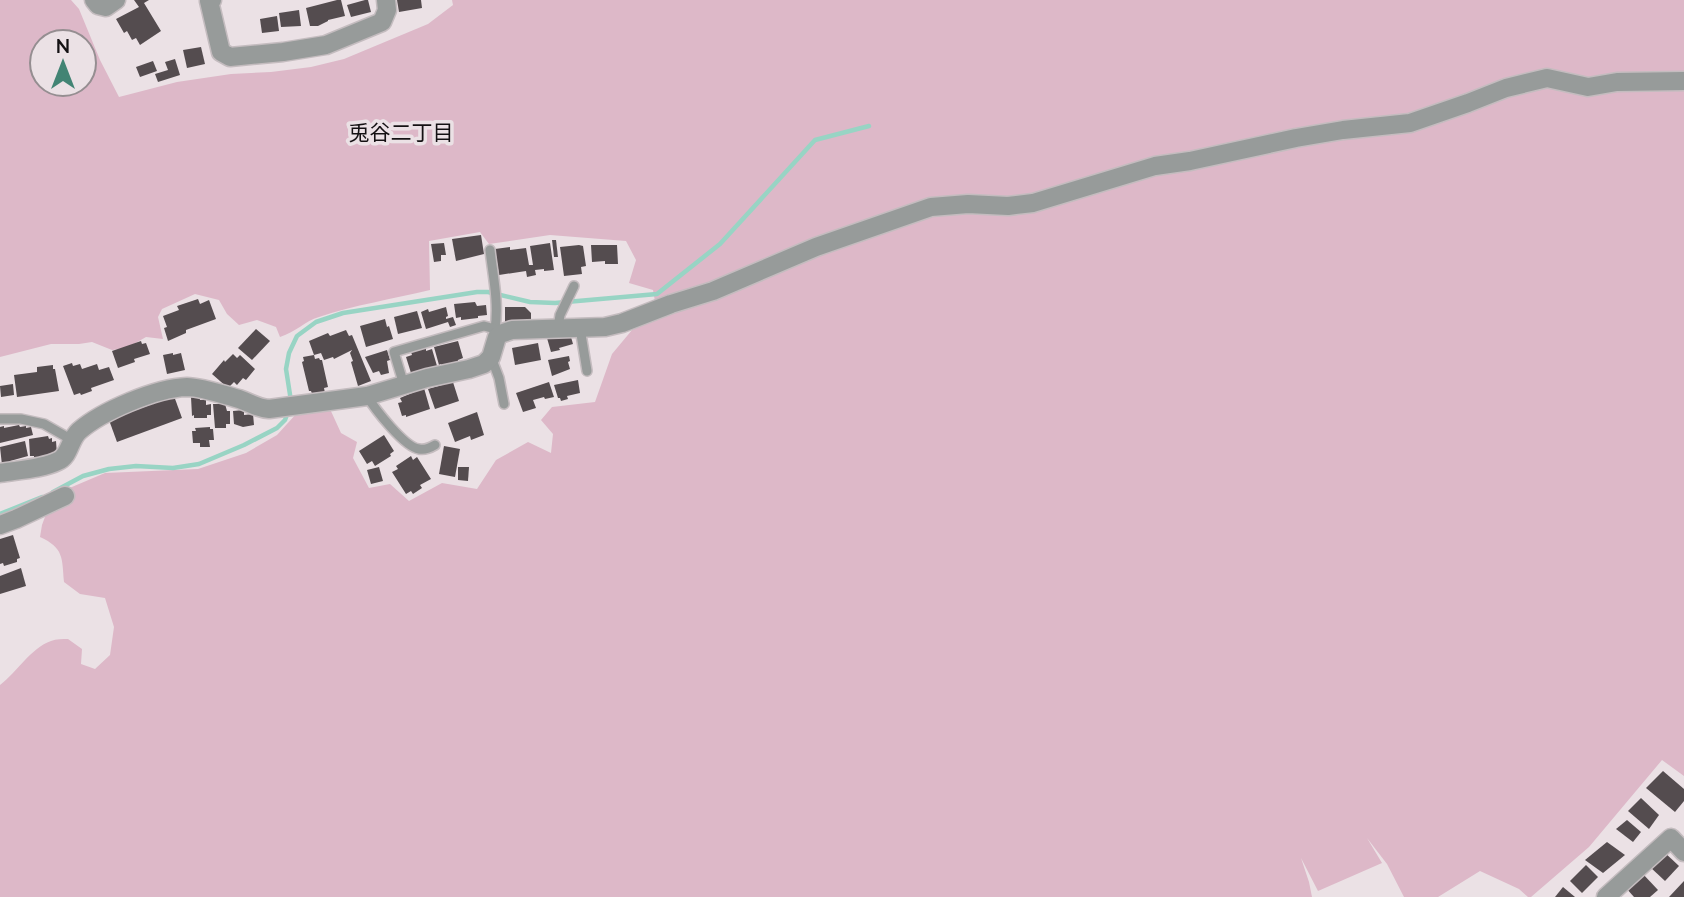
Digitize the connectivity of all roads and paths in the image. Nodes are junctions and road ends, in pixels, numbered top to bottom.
1 (94, 0) edge
2 (116, 0) edge
3 (212, 0) edge
4 (386, 0) edge
5 (1684, 81) edge
6 (490, 250) dead end
7 (574, 286) dead end
8 (558, 328) junction
9 (580, 328) junction
10 (497, 331) junction
11 (491, 357) junction
12 (587, 371) dead end
13 (404, 385) junction
14 (367, 396) junction
15 (504, 404) dead end
16 (0, 419) edge
17 (72, 440) junction
18 (435, 445) dead end
19 (0, 473) edge
20 (65, 496) dead end
21 (0, 525) edge
22 (1684, 852) edge
23 (1609, 896) edge

1 - 2 street
3 - 4 street
5 - 9 street
6 - 10 lane
7 - 8 lane
8 - 9 street
8 - 10 street
9 - 12 lane
10 - 11 street
10 - 13 lane
11 - 13 street
11 - 15 lane
13 - 14 street
14 - 17 street
14 - 18 lane
16 - 17 lane
17 - 19 street
20 - 21 street
22 - 23 street

